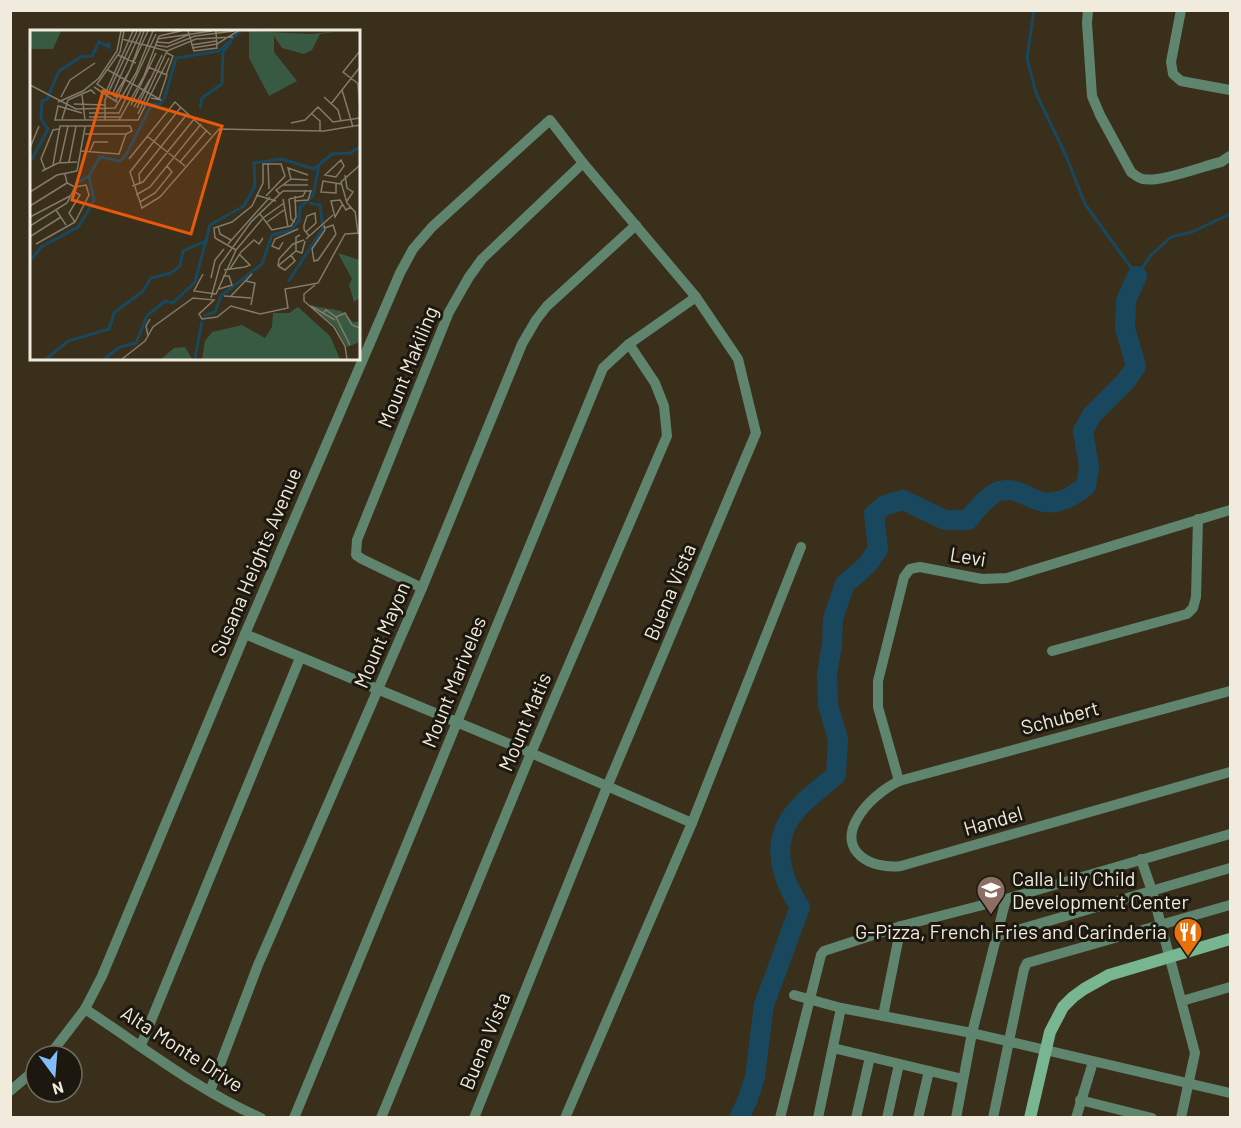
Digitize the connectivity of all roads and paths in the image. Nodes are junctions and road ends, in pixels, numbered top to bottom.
1 (1089, 10) edge
2 (1181, 10) edge
3 (1230, 90) edge
4 (550, 120) joint
5 (1230, 156) edge
6 (583, 163) junction
7 (636, 225) junction
8 (696, 297) junction
9 (629, 344) junction
10 (1230, 510) edge
11 (1198, 519) junction
12 (801, 547) dead end
13 (422, 588) junction
14 (245, 634) junction
15 (1052, 651) dead end
16 (300, 658) junction
17 (379, 690) junction
18 (1230, 691) edge
19 (457, 723) junction
20 (531, 753) junction
21 (1230, 772) edge
22 (899, 781) junction
23 (607, 787) junction
24 (692, 823) junction
25 (1230, 834) edge
26 (1141, 859) junction
27 (1230, 868) edge
28 (1152, 891) junction
29 (1006, 898) junction
30 (1230, 905) edge
31 (1161, 925) junction
32 (901, 926) junction
33 (997, 936) junction
34 (1230, 939) edge
35 (1170, 956) junction
36 (1230, 987) edge
37 (794, 995) dead end
38 (810, 998) junction
39 (1182, 1001) junction
40 (841, 1008) junction
41 (85, 1009) junction
42 (883, 1016) junction
43 (972, 1033) junction
44 (1010, 1042) junction
45 (58, 1044) edge
46 (141, 1045) junction
47 (833, 1048) junction
48 (1044, 1051) junction
49 (870, 1057) junction
50 (1094, 1062) junction
51 (899, 1064) junction
52 (929, 1071) junction
53 (24, 1079) edge
54 (963, 1079) junction
55 (1188, 1084) junction
56 (10, 1091) edge
57 (210, 1091) junction
58 (1230, 1093) edge
59 (1080, 1100) junction
60 (1116, 1113) edge
61 (1149, 1117) edge
62 (261, 1118) edge
63 (294, 1118) edge
64 (381, 1118) edge
65 (474, 1118) edge
66 (565, 1118) edge
67 (780, 1118) edge
68 (818, 1118) edge
69 (856, 1118) edge
70 (887, 1118) edge
71 (918, 1118) edge
72 (956, 1118) edge
73 (993, 1118) edge
74 (1030, 1118) edge
75 (1076, 1118) edge
76 (1181, 1118) edge

1 - 5 street
2 - 3 street
4 - 6 street, Buena Vista
4 - 14 street, Susana Heights Avenue
6 - 7 street, Buena Vista
6 - 13 street, Mount Makiling
7 - 8 street, Buena Vista
7 - 13 street, Mount Mayon
8 - 9 street, Mount Mariveles
8 - 23 street, Buena Vista
9 - 19 street, Mount Mariveles
9 - 20 street, Mount Matis
10 - 11 street, Levi
11 - 15 street
11 - 22 street, Levi
12 - 24 street
13 - 17 street, Mount Mayon
14 - 16 street
14 - 41 street, Susana Heights Avenue
16 - 17 street
16 - 46 street
17 - 19 street
17 - 57 street, Mount Mayon
18 - 22 street, Schubert
19 - 20 street
19 - 63 street, Mount Mariveles
20 - 23 street
20 - 64 street, Mount Matis
21 - 22 street, Handel
23 - 24 street
23 - 65 street, Buena Vista
24 - 66 street
25 - 26 street
26 - 28 street
26 - 29 street
27 - 28 street
28 - 31 street
28 - 33 street
29 - 32 street
29 - 33 street
30 - 31 street
31 - 35 street
31 - 44 street
32 - 38 street
32 - 42 street
33 - 43 street
34 - 35 street
35 - 39 street
35 - 48 street
36 - 39 street
37 - 38 street
38 - 40 street
38 - 67 street
39 - 55 street
40 - 42 street
40 - 47 street
41 - 45 street, Susana Heights Avenue
41 - 46 street, Alta Monte Drive
42 - 43 street
43 - 44 street
43 - 54 street
44 - 48 street
44 - 73 street
46 - 57 street, Alta Monte Drive
47 - 49 street
47 - 68 street
48 - 50 street
48 - 74 street
49 - 51 street
49 - 69 street
50 - 55 street
50 - 59 street
51 - 52 street
51 - 70 street
52 - 54 street
52 - 71 street
53 - 56 street
54 - 72 street
55 - 58 street
55 - 76 street
57 - 62 street, Alta Monte Drive
59 - 60 street
59 - 75 street
60 - 61 street

